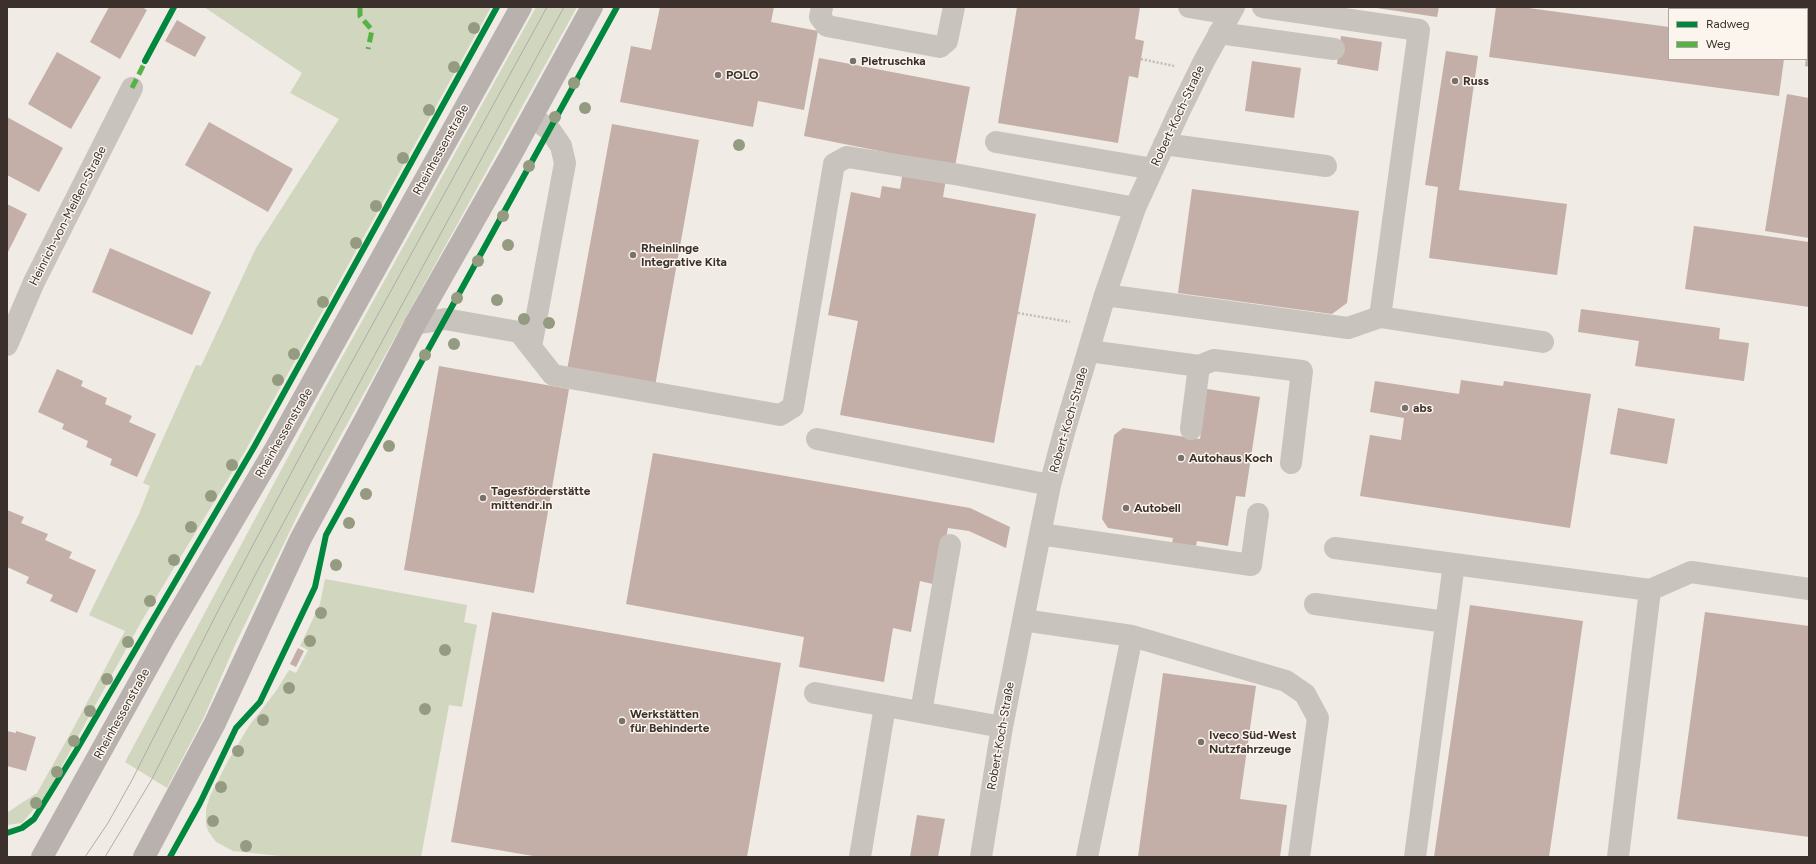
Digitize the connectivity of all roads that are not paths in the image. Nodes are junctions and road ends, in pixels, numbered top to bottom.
1 (521, 7) edge
2 (592, 7) edge
3 (822, 7) edge
4 (954, 7) edge
5 (1189, 7) edge
6 (1263, 7) edge
7 (1232, 11) edge
8 (1219, 33) junction
9 (1334, 49) dead end
10 (132, 88) dead end
11 (532, 117) junction
12 (996, 142) dead end
13 (1164, 144) junction
14 (1326, 166) dead end
15 (1153, 169) junction
16 (1135, 208) junction
17 (1105, 295) junction
18 (1380, 317) junction
19 (415, 324) junction
20 (1543, 342) dead end
21 (7, 345) edge
22 (530, 347) junction
23 (1089, 351) junction
24 (1199, 366) junction
25 (1191, 429) dead end
26 (817, 439) dead end
27 (1290, 463) dead end
28 (1050, 485) junction
29 (1258, 514) dead end
30 (1040, 534) junction
31 (950, 545) dead end
32 (1335, 548) dead end
33 (1454, 564) junction
34 (1809, 589) edge
35 (1650, 590) junction
36 (1315, 604) dead end
37 (1023, 620) junction
38 (1446, 622) junction
39 (1132, 636) junction
40 (815, 693) dead end
41 (885, 706) junction
42 (921, 712) junction
43 (1002, 727) junction
44 (42, 857) edge
45 (144, 857) edge
46 (860, 857) edge
47 (981, 857) edge
48 (1087, 857) edge
49 (1299, 857) edge
50 (1415, 857) edge
51 (1618, 857) edge

1 - 44 main road, Rheinhessenstraße
2 - 11 main road
3 - 4 street
5 - 7 street
6 - 18 street
7 - 8 street, Robert-Koch-Straße
8 - 9 street
8 - 13 street, Robert-Koch-Straße
10 - 21 street, Heinrich-von-Meißen-Straße
11 - 19 main road
11 - 22 street
12 - 15 street
13 - 14 street
13 - 15 street, Robert-Koch-Straße
15 - 16 street, Robert-Koch-Straße
16 - 17 street, Robert-Koch-Straße
16 - 22 street
17 - 18 street
17 - 23 street, Robert-Koch-Straße
18 - 20 street
19 - 22 street
19 - 45 main road
23 - 24 street
23 - 28 street, Robert-Koch-Straße
24 - 25 street
24 - 27 street
26 - 28 street
28 - 30 street, Robert-Koch-Straße
29 - 30 street
30 - 37 street, Robert-Koch-Straße
31 - 42 street
32 - 33 street
33 - 35 street
33 - 38 street
34 - 35 street
35 - 51 street
36 - 38 street
37 - 39 street
37 - 43 street, Robert-Koch-Straße
38 - 50 street
39 - 48 street
39 - 49 street
40 - 41 street
41 - 42 street
41 - 46 street
42 - 43 street
43 - 47 street, Robert-Koch-Straße

